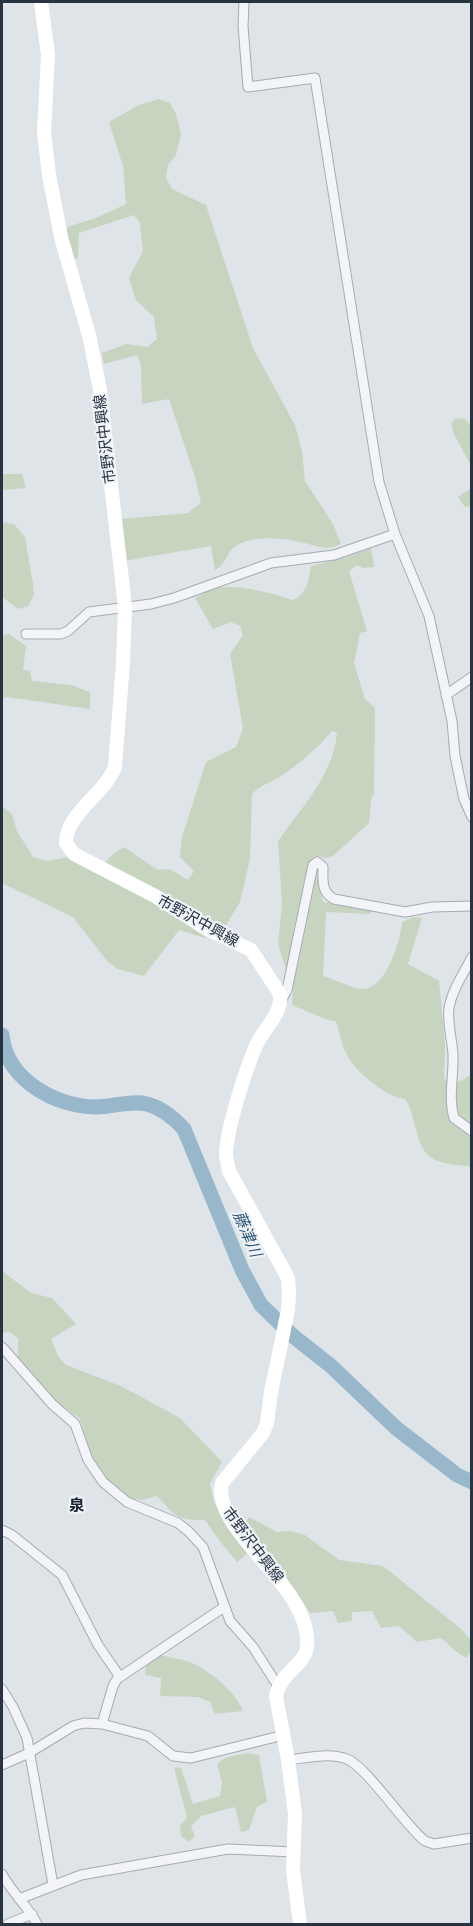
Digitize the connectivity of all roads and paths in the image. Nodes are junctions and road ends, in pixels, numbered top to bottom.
1 (41, 2) edge
2 (244, 2) edge
3 (395, 534) junction
4 (125, 608) junction
5 (26, 634) dead end
6 (471, 677) edge
7 (446, 695) junction
8 (471, 817) edge
9 (471, 906) edge
10 (471, 957) edge
11 (281, 1001) junction
12 (471, 1131) edge
13 (2, 1347) edge
14 (2, 1530) edge
15 (224, 1607) junction
16 (120, 1677) junction
17 (278, 1686) junction
18 (2, 1689) edge
19 (102, 1724) junction
20 (284, 1735) junction
21 (29, 1753) junction
22 (288, 1760) junction
23 (2, 1765) edge
24 (471, 1838) edge
25 (294, 1852) junction
26 (2, 1874) edge
27 (53, 1885) junction
28 (19, 1899) junction
29 (32, 1914) junction
30 (8, 1924) edge
31 (38, 1924) edge
32 (300, 1924) edge

1 - 4 main road, 市野沢中興線
2 - 3 street
3 - 4 street
3 - 7 street
4 - 5 street
4 - 11 main road, 市野沢中興線
6 - 7 street
7 - 8 street
9 - 11 street
10 - 12 street
11 - 17 main road, 市野沢中興線
13 - 15 street
14 - 16 street
15 - 16 street
15 - 17 street
16 - 19 street
17 - 20 main road
18 - 21 street
19 - 20 street
19 - 21 street
20 - 22 main road
21 - 23 street
21 - 27 street
22 - 24 street
22 - 25 main road
25 - 27 street
25 - 32 main road
26 - 28 street
27 - 28 street
28 - 29 street
29 - 30 street
29 - 31 street

